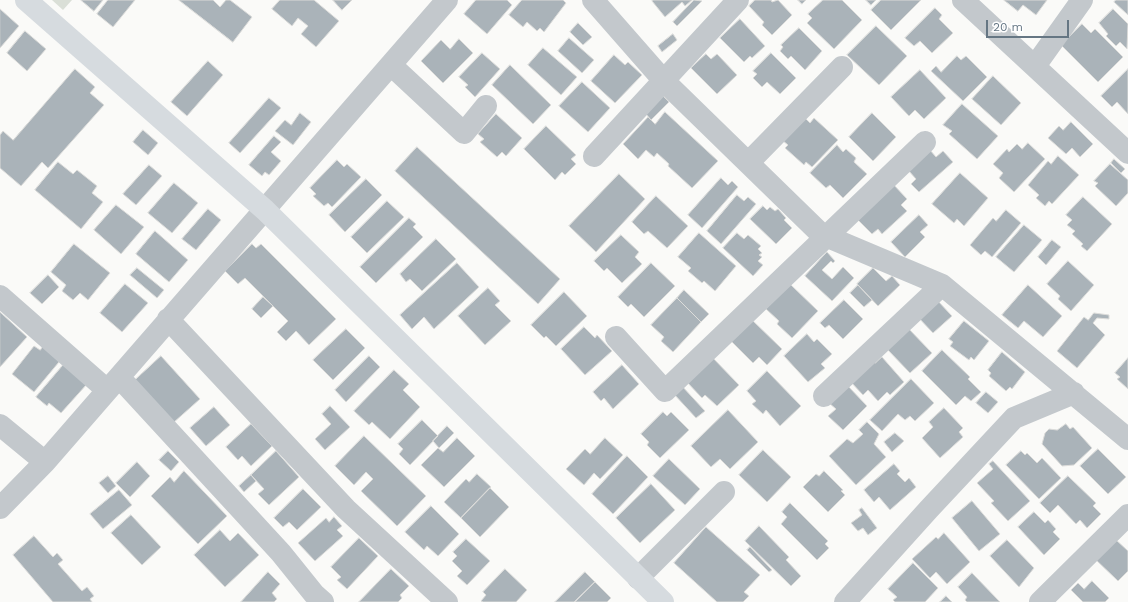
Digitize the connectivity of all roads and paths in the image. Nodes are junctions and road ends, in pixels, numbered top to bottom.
1 (26, 0) edge
2 (447, 0) edge
3 (593, 0) edge
4 (738, 0) edge
5 (963, 0) edge
6 (1082, 0) edge
7 (391, 65) junction
8 (1035, 66) junction
9 (842, 67) dead end
10 (664, 81) junction
11 (486, 106) dead end
12 (925, 142) dead end
13 (1128, 153) edge
14 (594, 156) dead end
15 (748, 163) junction
16 (265, 210) junction
17 (827, 236) junction
18 (942, 285) junction
19 (0, 296) edge
20 (168, 318) junction
21 (616, 337) dead end
22 (113, 384) junction
23 (1074, 393) junction
24 (824, 396) dead end
25 (0, 425) edge
26 (1128, 439) edge
27 (45, 462) junction
28 (724, 492) dead end
29 (0, 507) edge
30 (1128, 515) edge
31 (638, 578) junction
32 (322, 602) edge
33 (447, 602) edge
34 (663, 602) edge
35 (846, 602) edge
36 (1040, 602) edge

1 - 16 street
2 - 7 street
3 - 10 street
4 - 10 street
5 - 8 street
6 - 8 street
7 - 11 street
7 - 16 street
8 - 13 street
9 - 15 street
10 - 14 street
10 - 15 street
12 - 17 street
15 - 17 street
16 - 20 street
16 - 31 street
17 - 18 street
17 - 21 street
18 - 23 street
18 - 24 street
19 - 22 street
20 - 22 street
20 - 33 street
22 - 27 street
22 - 32 street
23 - 26 street
23 - 35 street
25 - 27 street
27 - 29 street
28 - 31 street
30 - 36 street
31 - 34 street

